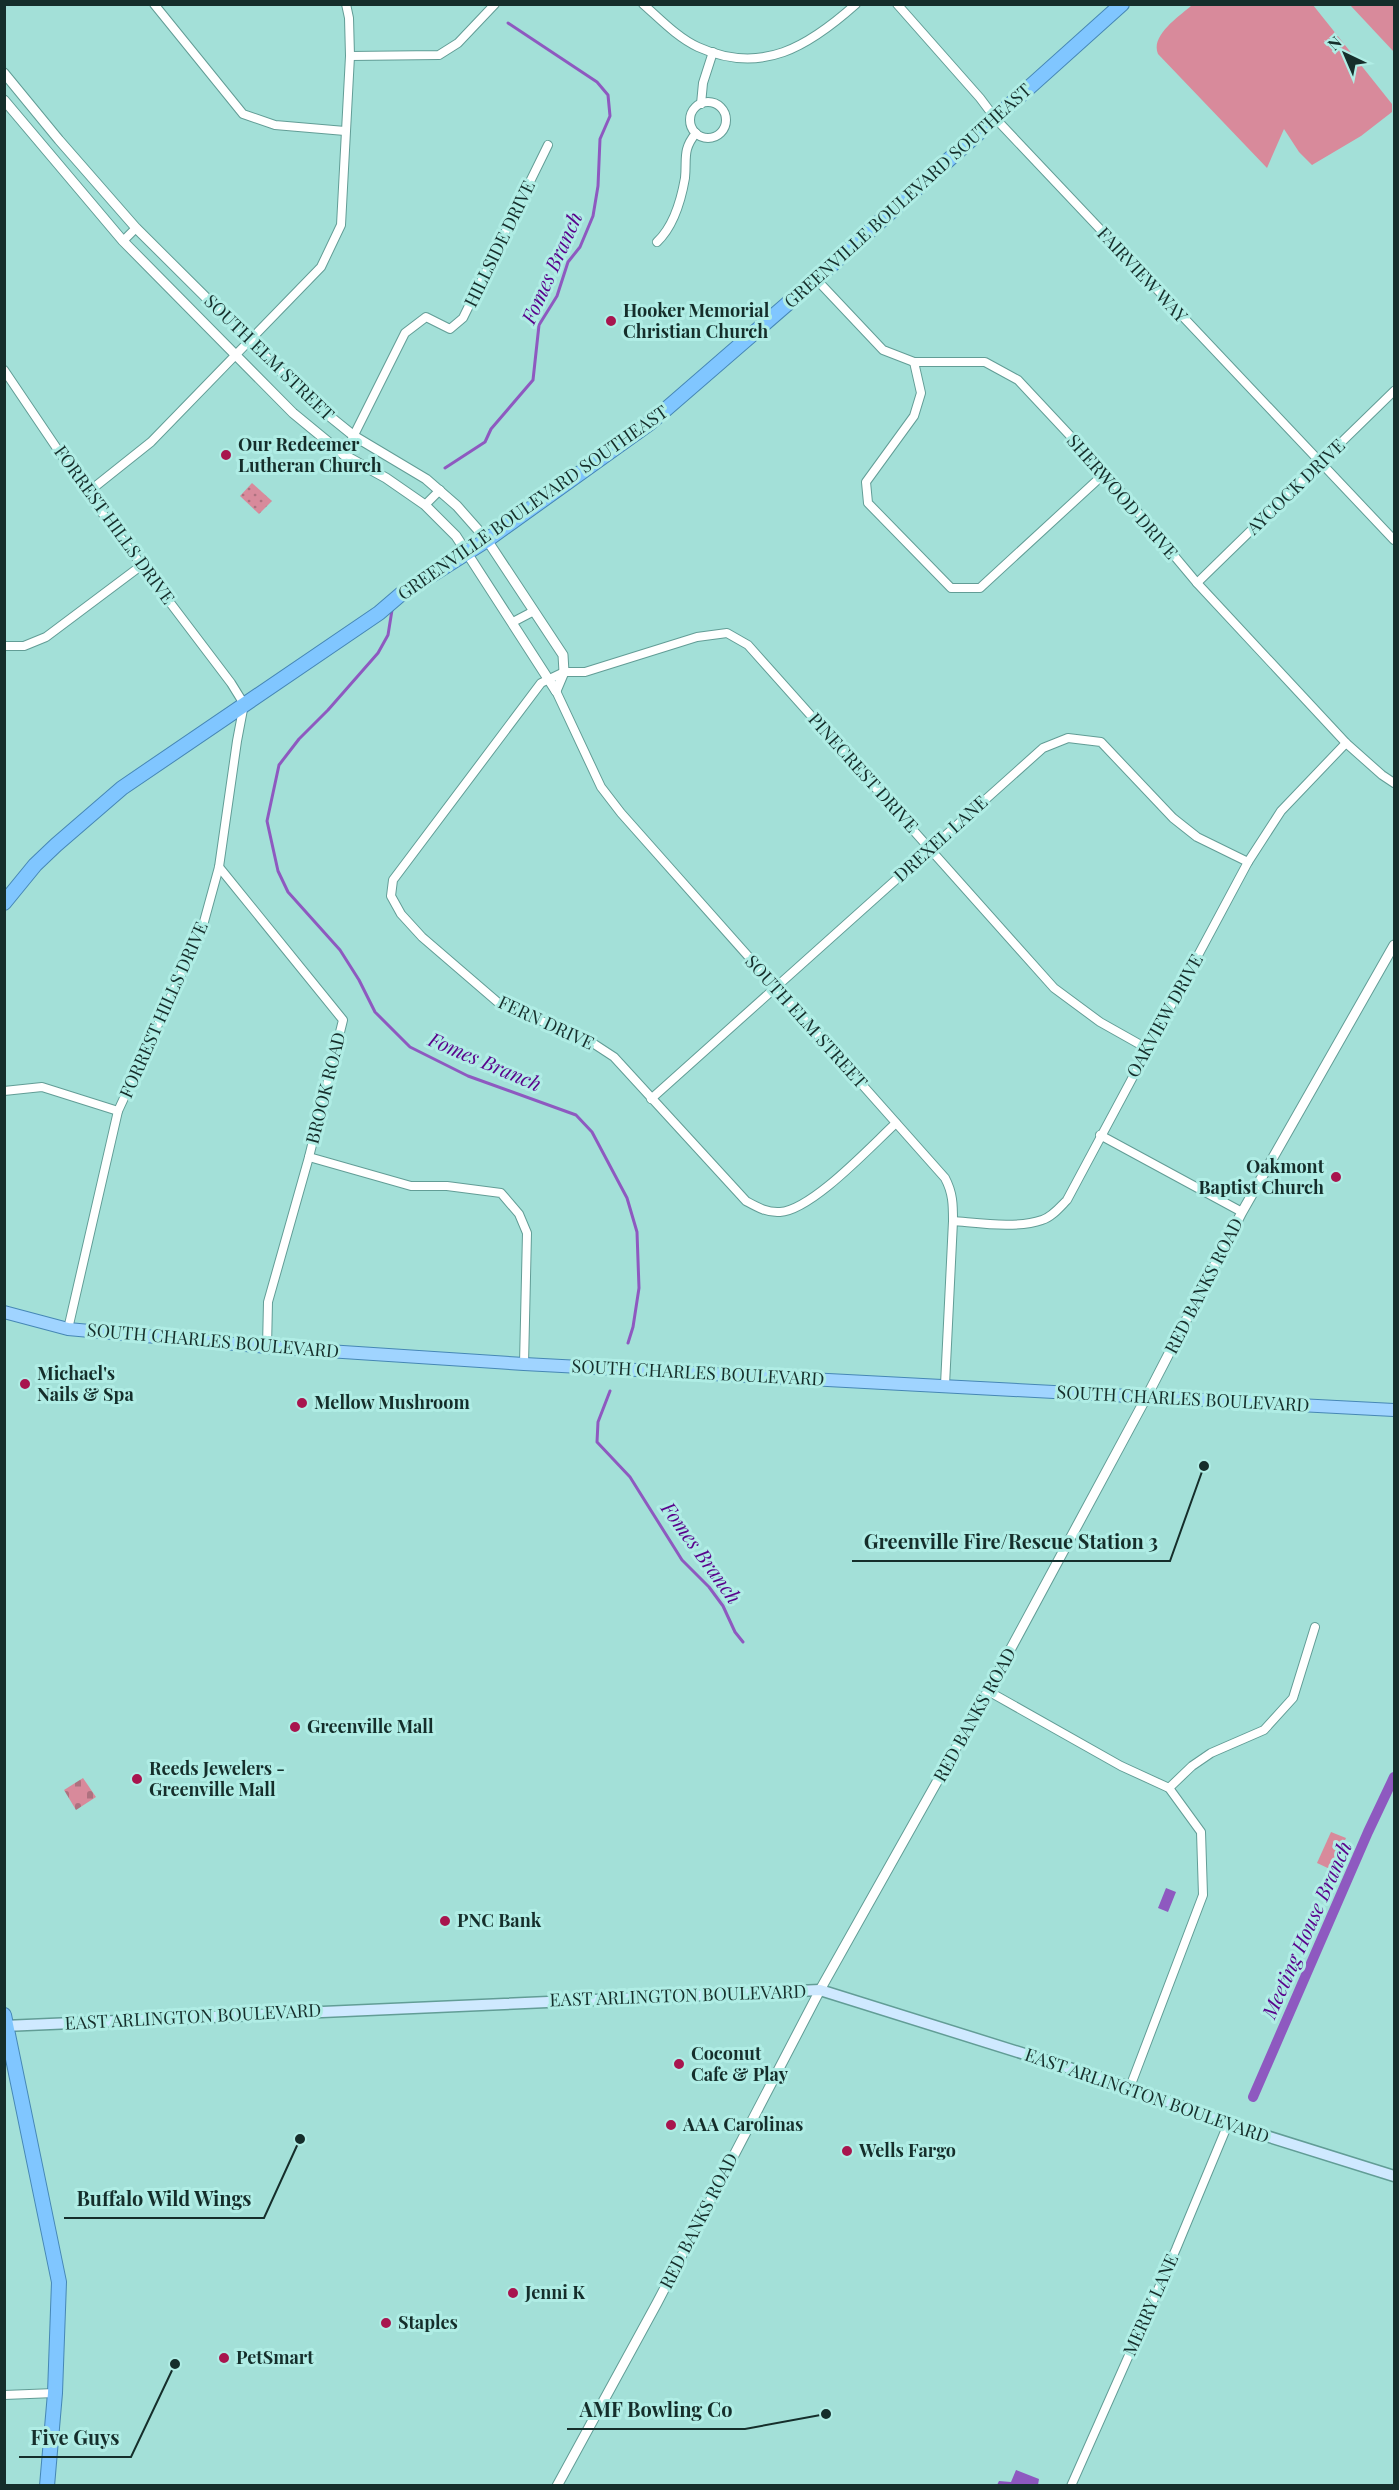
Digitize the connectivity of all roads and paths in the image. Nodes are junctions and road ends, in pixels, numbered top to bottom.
1 (154, 4) edge
2 (346, 4) edge
3 (495, 4) edge
4 (643, 4) edge
5 (856, 4) edge
6 (897, 4) edge
7 (1122, 4) edge
8 (713, 52) junction
9 (350, 56) junction
10 (4, 73) edge
11 (4, 100) edge
12 (701, 104) junction
13 (994, 118) junction
14 (345, 131) junction
15 (696, 133) junction
16 (59, 140) junction
17 (548, 145) dead end
18 (45, 151) junction
19 (136, 228) junction
20 (123, 241) junction
21 (657, 242) dead end
22 (816, 279) junction
23 (249, 341) junction
24 (236, 355) junction
25 (914, 362) junction
26 (4, 370) edge
27 (1395, 391) edge
28 (354, 436) junction
29 (344, 455) junction
30 (1320, 464) junction
31 (1105, 473) junction
32 (440, 490) junction
33 (87, 493) junction
34 (425, 505) junction
35 (487, 540) junction
36 (1395, 540) edge
37 (467, 552) junction
38 (142, 565) junction
39 (1197, 583) junction
40 (534, 611) junction
41 (513, 622) junction
42 (4, 646) edge
43 (564, 672) junction
44 (548, 679) junction
45 (556, 691) junction
46 (244, 704) junction
47 (1346, 743) junction
48 (1395, 783) edge
49 (931, 849) junction
50 (1248, 862) junction
51 (219, 867) junction
52 (4, 903) edge
53 (1395, 945) edge
54 (775, 988) junction
55 (1148, 1049) junction
56 (4, 1091) edge
57 (651, 1098) junction
58 (118, 1111) junction
59 (896, 1123) junction
60 (1100, 1135) junction
61 (309, 1157) junction
62 (1242, 1212) junction
63 (953, 1221) junction
64 (4, 1312) edge
65 (68, 1329) junction
66 (267, 1347) junction
67 (524, 1364) junction
68 (945, 1385) junction
69 (1147, 1396) junction
70 (1395, 1410) edge
71 (1315, 1627) dead end
72 (988, 1691) junction
73 (1168, 1788) junction
74 (820, 1990) junction
75 (5, 2022) edge
76 (1130, 2086) junction
77 (1228, 2124) junction
78 (1395, 2176) edge
79 (55, 2393) junction
80 (4, 2395) edge
81 (47, 2486) edge
82 (557, 2486) edge
83 (1071, 2486) edge

1 - 14 street
2 - 9 street
3 - 9 street
4 - 8 street
5 - 8 street
6 - 13 street, FAIRVIEW WAY
7 - 13 highway, GREENVILLE BOULEVARD SOUTHEAST
8 - 12 street
9 - 14 street
10 - 16 street, SOUTH ELM STREET
11 - 18 street, SOUTH ELM STREET
12 - 15 street
12 - 15 street
13 - 22 highway, GREENVILLE BOULEVARD SOUTHEAST
13 - 30 street, FAIRVIEW WAY
14 - 23 street
15 - 21 street
16 - 18 street
16 - 19 street, SOUTH ELM STREET
17 - 28 street, HILLSIDE DRIVE
18 - 20 street, SOUTH ELM STREET
19 - 20 street
19 - 23 street, SOUTH ELM STREET
20 - 24 street, SOUTH ELM STREET
22 - 25 street, SHERWOOD DRIVE
22 - 35 highway, GREENVILLE BOULEVARD SOUTHEAST
23 - 24 street
23 - 28 street, SOUTH ELM STREET
24 - 29 street, SOUTH ELM STREET
24 - 33 street
25 - 31 street, SHERWOOD DRIVE
25 - 31 street
26 - 33 street, FORREST HILLS DRIVE
27 - 30 street, AYCOCK DRIVE
28 - 29 street, HILLSIDE DRIVE
28 - 32 street, SOUTH ELM STREET
29 - 34 street, SOUTH ELM STREET
30 - 36 street, FAIRVIEW WAY
30 - 39 street, AYCOCK DRIVE
31 - 39 street, SHERWOOD DRIVE
32 - 34 street
32 - 35 street, SOUTH ELM STREET
33 - 38 street, FORREST HILLS DRIVE
34 - 37 street, SOUTH ELM STREET
35 - 37 highway, GREENVILLE BOULEVARD SOUTHEAST
35 - 40 street, SOUTH ELM STREET
37 - 41 street, SOUTH ELM STREET
37 - 46 highway, GREENVILLE BOULEVARD SOUTHEAST
38 - 42 street
38 - 46 street, FORREST HILLS DRIVE
39 - 47 street, SHERWOOD DRIVE
40 - 41 street
40 - 43 street, SOUTH ELM STREET
41 - 44 street, SOUTH ELM STREET
43 - 44 street, FERN DRIVE
43 - 45 street
43 - 49 street, PINECREST DRIVE
44 - 45 street, SOUTH ELM STREET
44 - 57 street, FERN DRIVE
45 - 54 street, SOUTH ELM STREET
46 - 51 street, FORREST HILLS DRIVE
46 - 52 highway, GREENVILLE BOULEVARD SOUTHEAST
47 - 48 street, SHERWOOD DRIVE
47 - 50 street, OAKVIEW DRIVE
49 - 50 street, DREXEL LANE
49 - 54 street, DREXEL LANE
49 - 55 street, PINECREST DRIVE
50 - 55 street, OAKVIEW DRIVE
51 - 58 street, FORREST HILLS DRIVE
51 - 61 street, BROOK ROAD
53 - 62 street, RED BANKS ROAD
54 - 57 street, DREXEL LANE
54 - 59 street, SOUTH ELM STREET
55 - 60 street, OAKVIEW DRIVE
56 - 58 street
57 - 59 street, FERN DRIVE
58 - 65 street, FORREST HILLS DRIVE
59 - 63 street, SOUTH ELM STREET
60 - 62 street
60 - 63 street, OAKVIEW DRIVE
61 - 66 street, BROOK ROAD
61 - 67 street
62 - 69 street, RED BANKS ROAD
63 - 68 street, SOUTH ELM STREET
64 - 65 main road, SOUTH CHARLES BOULEVARD
65 - 66 main road, SOUTH CHARLES BOULEVARD
66 - 67 main road, SOUTH CHARLES BOULEVARD
67 - 68 main road, SOUTH CHARLES BOULEVARD
68 - 69 main road, SOUTH CHARLES BOULEVARD
69 - 70 main road, SOUTH CHARLES BOULEVARD
69 - 72 street, RED BANKS ROAD
71 - 73 street
72 - 73 street
72 - 74 street, RED BANKS ROAD
73 - 76 street
74 - 75 main road, EAST ARLINGTON BOULEVARD
74 - 76 main road, EAST ARLINGTON BOULEVARD
74 - 82 street, RED BANKS ROAD
75 - 79 highway
76 - 77 main road, EAST ARLINGTON BOULEVARD
77 - 78 main road, EAST ARLINGTON BOULEVARD
77 - 83 street, MERRY LANE
79 - 80 street
79 - 81 highway

